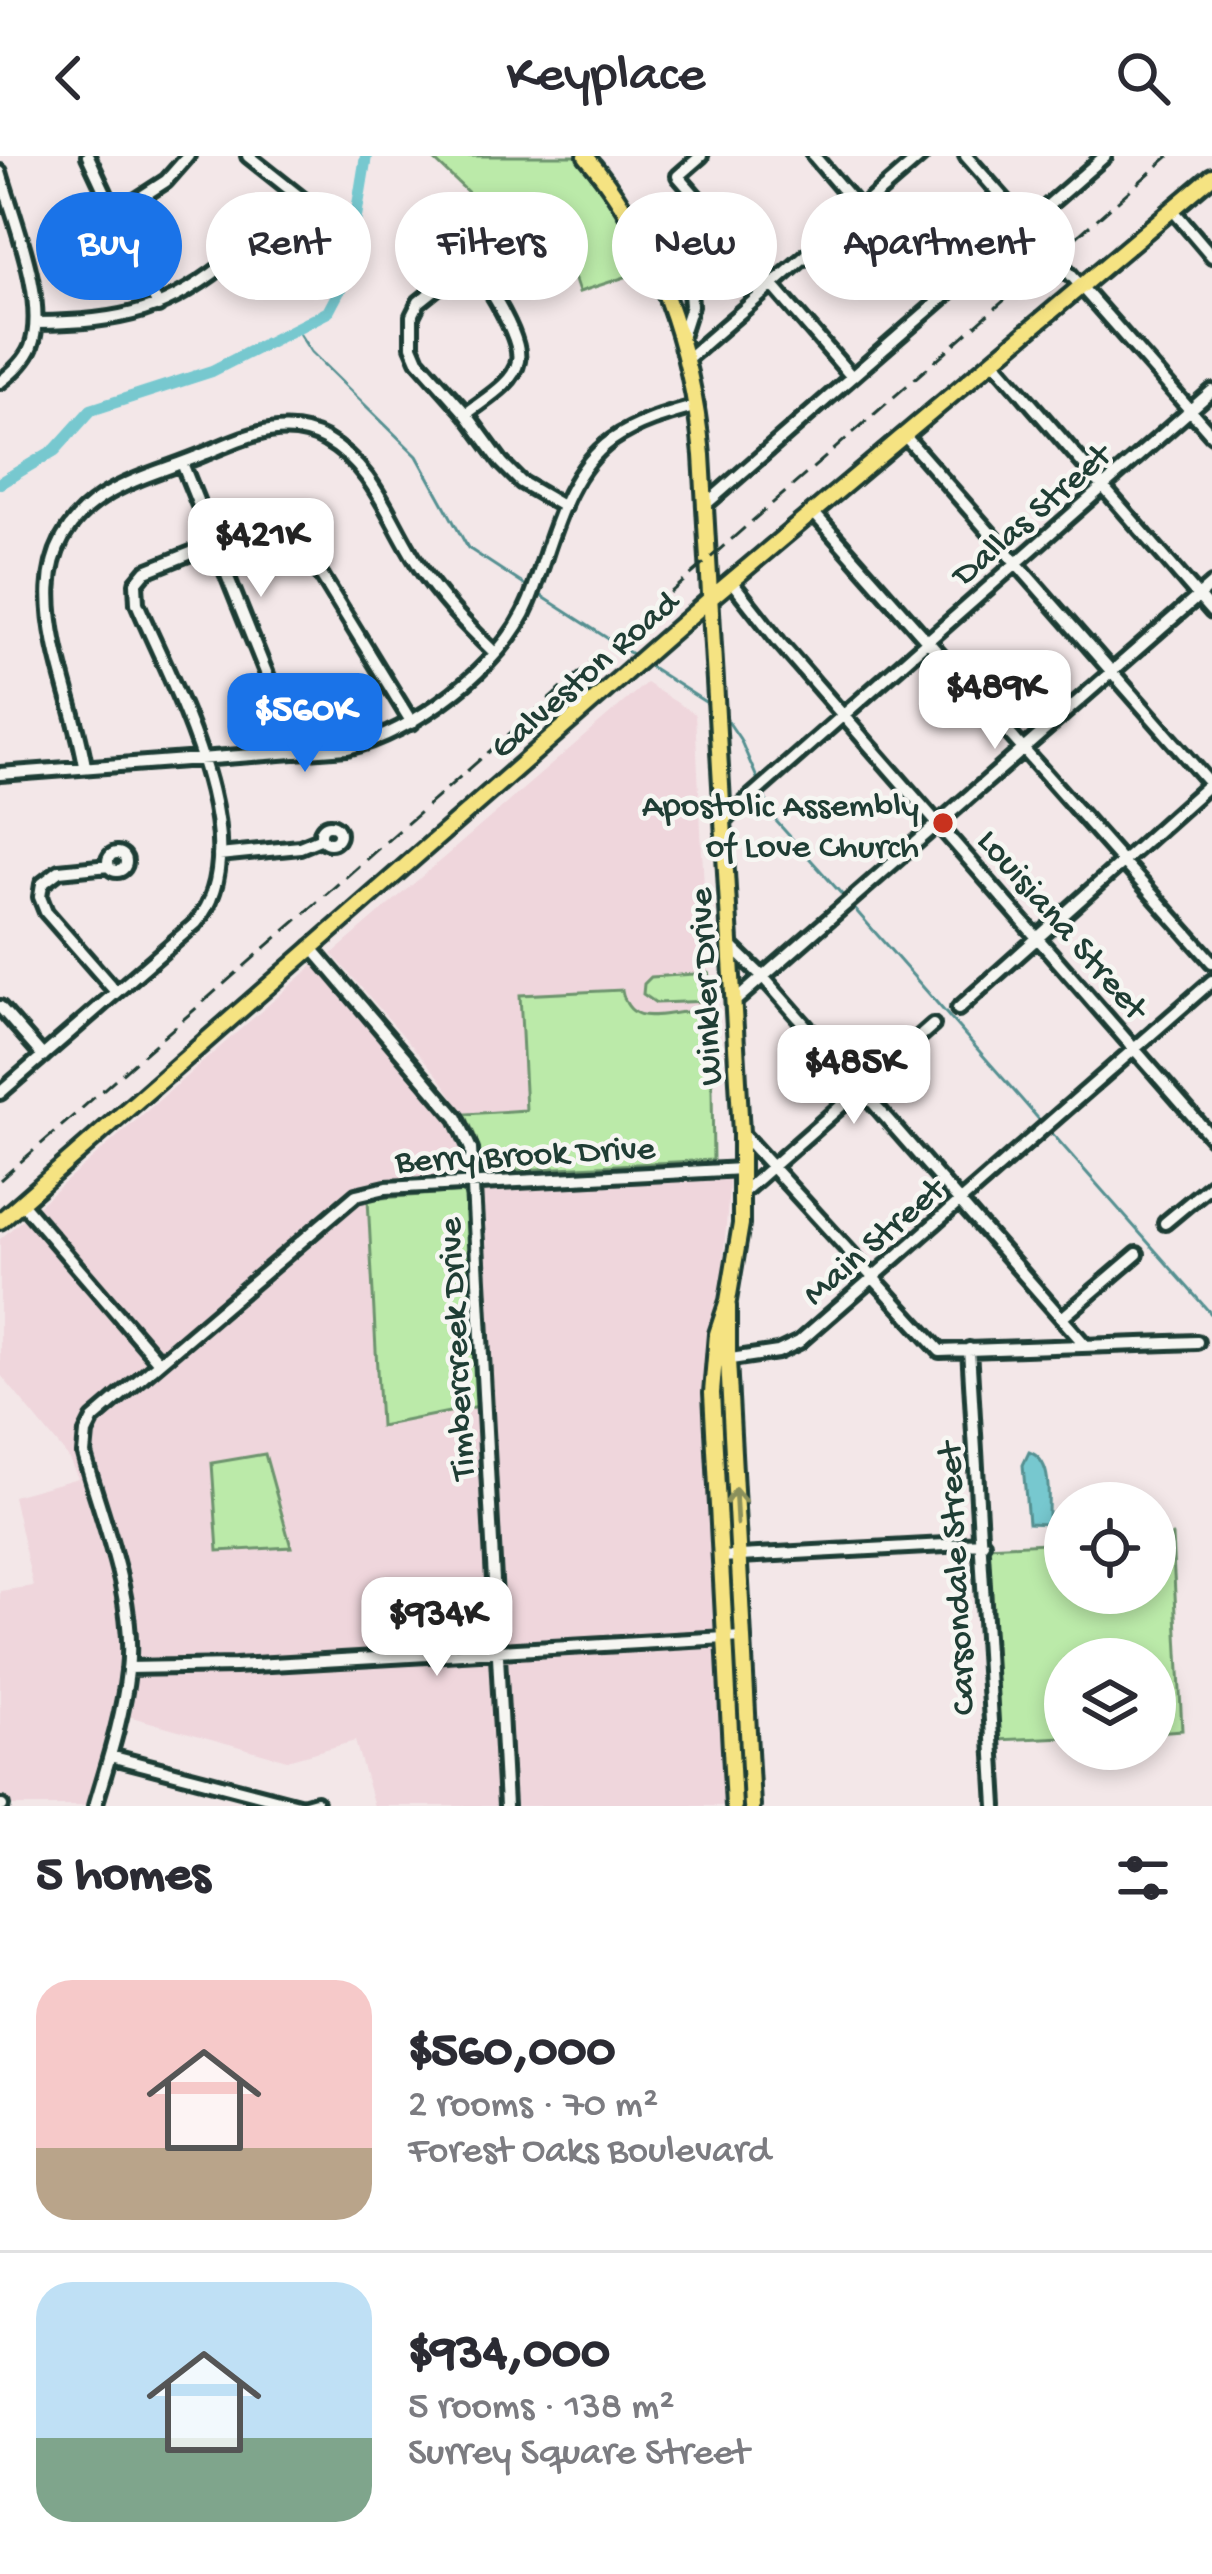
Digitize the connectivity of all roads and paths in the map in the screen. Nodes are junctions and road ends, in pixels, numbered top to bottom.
1 (88, 156) edge
2 (188, 156) edge
3 (248, 156) edge
4 (586, 156) edge
5 (700, 156) edge
6 (814, 156) edge
7 (921, 156) edge
8 (966, 156) edge
9 (1105, 156) edge
10 (0, 172) edge
11 (1212, 176) edge
12 (105, 192) edge
13 (149, 192) edge
14 (293, 192) edge
15 (692, 192) edge
16 (845, 192) edge
17 (880, 192) edge
18 (998, 192) edge
19 (1063, 192) edge
20 (1172, 209) junction
21 (1212, 256) edge
22 (801, 260) edge
23 (206, 277) edge
24 (1075, 280) edge
25 (777, 281) edge
26 (1080, 286) junction
27 (777, 291) edge
28 (155, 300) edge
29 (422, 300) edge
30 (492, 300) edge
31 (691, 300) edge
32 (755, 300) edge
33 (938, 301) edge
34 (158, 306) junction
35 (37, 323) junction
36 (681, 337) junction
37 (688, 358) junction
38 (993, 360) junction
39 (852, 377) junction
40 (0, 382) edge
41 (1212, 391) edge
42 (698, 406) junction
43 (1190, 410) junction
44 (466, 414) junction
45 (904, 435) junction
46 (1212, 435) edge
47 (182, 463) junction
48 (1103, 487) junction
49 (706, 505) junction
50 (563, 507) junction
51 (813, 512) junction
52 (213, 544) junction
53 (1016, 563) junction
54 (731, 581) junction
55 (1212, 584) edge
56 (1198, 596) junction
57 (711, 598) junction
58 (1212, 612) edge
59 (928, 641) junction
60 (495, 653) junction
61 (1112, 672) junction
62 (845, 713) junction
63 (412, 723) junction
64 (1023, 749) junction
65 (298, 752) junction
66 (202, 760) junction
67 (86, 766) junction
68 (0, 774) edge
69 (1211, 784) edge
70 (723, 820) junction
71 (939, 823) junction
72 (322, 838) dead end
73 (219, 855) junction
74 (1122, 861) junction
75 (109, 866) dead end
76 (1037, 936) junction
77 (729, 944) junction
78 (311, 947) junction
79 (1212, 962) edge
80 (763, 977) junction
81 (1212, 981) edge
82 (116, 992) junction
83 (733, 1003) junction
84 (0, 1006) edge
85 (958, 1009) dead end
86 (933, 1025) dead end
87 (1135, 1049) junction
88 (44, 1056) junction
89 (861, 1090) junction
90 (0, 1093) edge
91 (741, 1133) junction
92 (1212, 1138) edge
93 (772, 1167) junction
94 (742, 1169) junction
95 (474, 1183) junction
96 (1212, 1184) edge
97 (742, 1193) junction
98 (959, 1203) junction
99 (22, 1204) junction
100 (0, 1222) edge
101 (1165, 1223) dead end
102 (1137, 1254) dead end
103 (872, 1282) junction
104 (1062, 1318) junction
105 (1197, 1342) dead end
106 (1086, 1346) junction
107 (969, 1349) junction
108 (721, 1360) junction
109 (158, 1361) junction
110 (982, 1543) junction
111 (721, 1556) junction
112 (738, 1556) junction
113 (743, 1637) junction
114 (725, 1639) junction
115 (499, 1652) junction
116 (128, 1668) junction
117 (748, 1722) junction
118 (730, 1724) junction
119 (110, 1756) junction
120 (316, 1802) dead end
121 (95, 1806) edge
122 (506, 1806) edge
123 (734, 1806) edge
124 (752, 1806) edge
125 (996, 1806) edge

1 - 12 street
2 - 13 street
3 - 14 street
4 - 36 main road, Winkler Drive
5 - 15 street
6 - 16 street
7 - 17 street
8 - 18 street
9 - 19 street
10 - 35 street
11 - 20 main road, Galveston Road
20 - 21 street
20 - 26 main road, Galveston Road
22 - 25 street
23 - 34 street
24 - 26 street
26 - 38 main road, Galveston Road
26 - 43 street
27 - 39 street
28 - 34 street
29 - 44 street
30 - 44 street
31 - 36 street
32 - 37 street
33 - 39 street
34 - 35 street
35 - 40 street
36 - 37 main road, Winkler Drive
37 - 42 main road, Winkler Drive
38 - 45 main road, Galveston Road
38 - 48 street
39 - 49 street
41 - 43 street, Dallas Street
42 - 49 main road, Winkler Drive
42 - 50 street
43 - 46 street
43 - 48 street, Dallas Street
44 - 50 street
45 - 51 main road, Galveston Road
45 - 53 street
47 - 52 street
47 - 60 street
47 - 67 street
48 - 53 street, Dallas Street
48 - 56 street
49 - 57 main road, Winkler Drive
50 - 60 street
51 - 54 main road, Galveston Road
51 - 59 street
52 - 63 street
52 - 65 street
52 - 66 street
53 - 59 street, Dallas Street
53 - 61 street
54 - 57 main road, Galveston Road
54 - 62 street, Louisiana Street
55 - 56 street
56 - 58 street
56 - 61 street
57 - 70 main road, Winkler Drive
57 - 78 main road, Galveston Road
59 - 62 street, Dallas Street
59 - 64 street
60 - 63 street
61 - 64 street
61 - 69 street
62 - 70 street, Dallas Street
62 - 71 street, Louisiana Street
63 - 65 street
64 - 71 street
64 - 74 street
65 - 66 street
66 - 67 street
66 - 73 street
67 - 68 street
69 - 74 street
70 - 77 main road, Winkler Drive
71 - 76 street, Louisiana Street
71 - 80 street
72 - 73 street
73 - 82 street
74 - 76 street
74 - 79 street
75 - 82 street
76 - 85 street
76 - 87 street, Louisiana Street
77 - 80 street
77 - 83 main road, Winkler Drive
78 - 95 street, Timbercreek Drive
78 - 99 main road, Galveston Road
80 - 83 street
80 - 89 street
81 - 87 street, Main Street
82 - 88 street
83 - 91 main road, Winkler Drive
84 - 88 street
86 - 89 street
87 - 92 street, Louisiana Street
87 - 98 street, Main Street
88 - 90 street
89 - 93 street
89 - 98 street
91 - 93 street
91 - 94 main road, Winkler Drive
93 - 97 street
93 - 103 street
94 - 95 street, Berry Brook Drive
94 - 97 main road, Winkler Drive
95 - 109 street, Berry Brook Drive
95 - 115 street, Timbercreek Drive
96 - 101 street
97 - 108 main road, Winkler Drive
98 - 103 street, Main Street
98 - 104 street
99 - 100 main road, Galveston Road
99 - 109 street
102 - 104 street
103 - 107 street
103 - 108 street, Main Street
104 - 106 street
105 - 106 street
106 - 107 street
107 - 110 street, Carsondale Street
108 - 111 main road, Winkler Drive
112 -> 108 main road, Winkler Drive
109 - 116 street, Berry Brook Drive
110 - 112 street
110 - 125 street, Carsondale Street
111 - 112 street
111 - 114 main road, Winkler Drive
112 - 113 main road, Winkler Drive
113 - 114 street
113 - 117 main road, Winkler Drive
114 - 115 street
114 - 118 main road, Winkler Drive
115 - 116 street
115 - 122 street, Timbercreek Drive
116 - 119 street, Berry Brook Drive
117 - 118 main road
117 - 124 main road, Winkler Drive
118 - 123 main road, Winkler Drive
119 - 120 street
119 - 121 street, Berry Brook Drive

